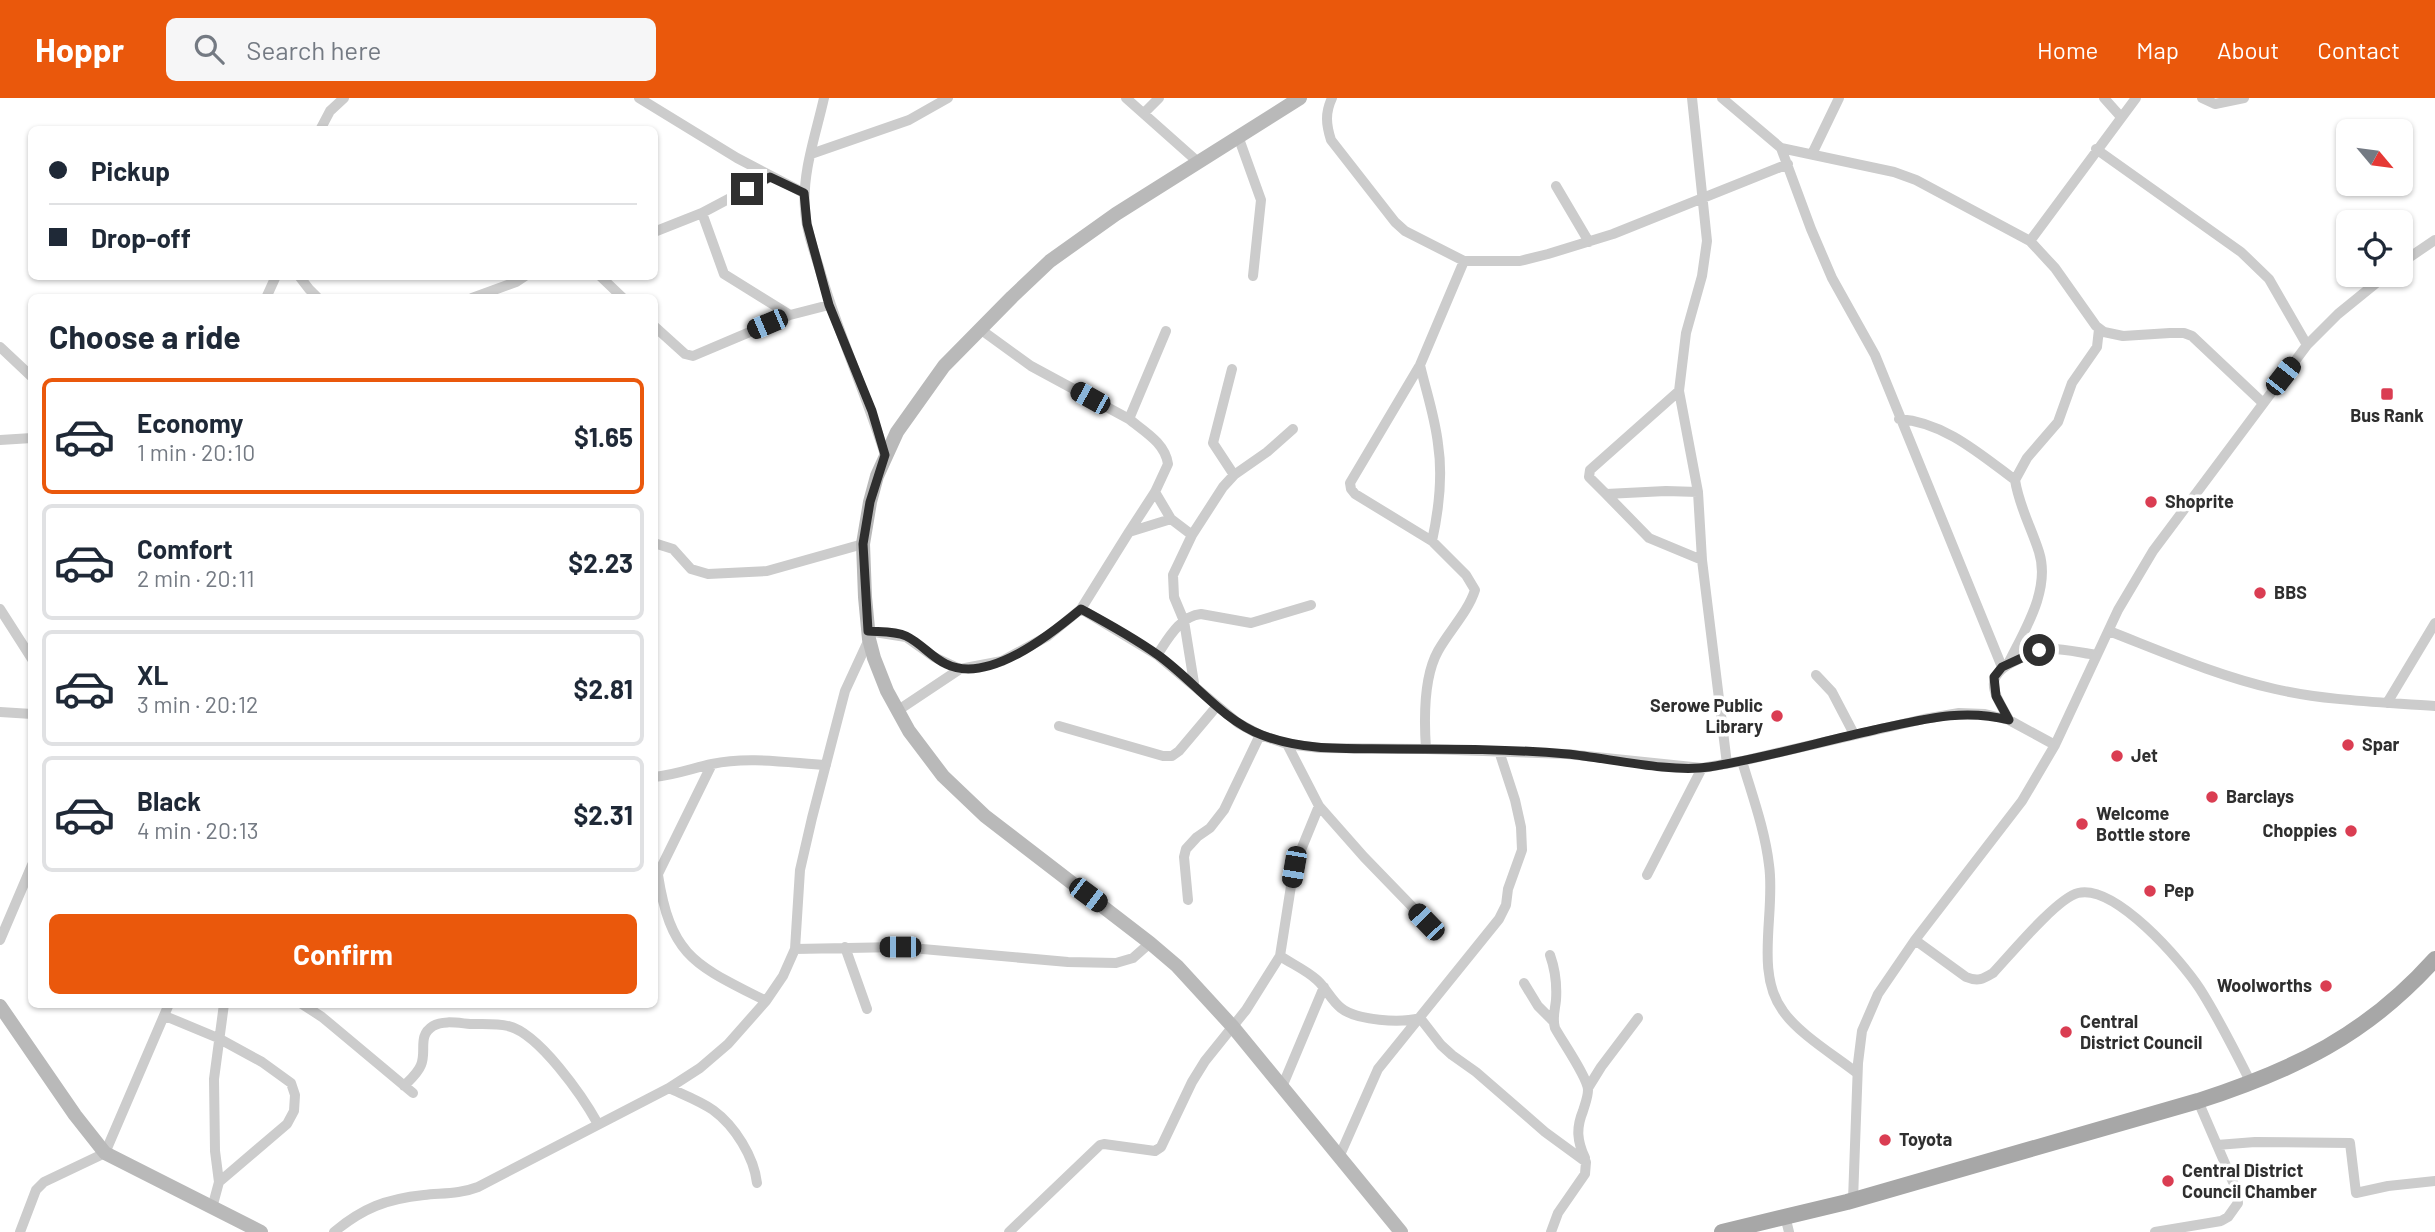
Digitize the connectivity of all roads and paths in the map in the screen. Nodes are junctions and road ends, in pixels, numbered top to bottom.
1 (344, 98) edge
2 (639, 98) edge
3 (824, 98) edge
4 (948, 98) edge
5 (1126, 98) edge
6 (1159, 98) edge
7 (1300, 98) edge
8 (1332, 98) edge
9 (1692, 98) edge
10 (1722, 98) edge
11 (1839, 98) edge
12 (2104, 98) edge
13 (2136, 98) edge
14 (2202, 98) edge
15 (2244, 98) edge
16 (1144, 113) junction
17 (2121, 117) junction
18 (322, 126) edge
19 (1238, 136) junction
20 (1781, 148) junction
21 (2096, 149) junction
22 (811, 154) junction
23 (1812, 155) junction
24 (1198, 162) junction
25 (1788, 164) junction
26 (770, 177) junction
27 (1556, 186) dead end
28 (804, 193) junction
29 (1703, 200) junction
30 (702, 213) junction
31 (658, 230) edge
32 (2435, 240) edge
33 (2030, 241) junction
34 (1589, 242) junction
35 (2413, 255) edge
36 (1464, 261) junction
37 (1252, 276) dead end
38 (302, 280) edge
39 (519, 280) edge
40 (604, 280) edge
41 (2371, 287) edge
42 (315, 294) edge
43 (482, 294) edge
44 (619, 294) edge
45 (829, 305) junction
46 (790, 315) junction
47 (980, 328) junction
48 (2099, 329) junction
49 (658, 330) edge
50 (1166, 331) dead end
51 (2307, 345) junction
52 (0, 347) edge
53 (1420, 365) junction
54 (1231, 369) dead end
55 (28, 373) edge
56 (1679, 391) junction
57 (2263, 403) junction
58 (1129, 419) junction
59 (1899, 419) junction
60 (1293, 429) dead end
61 (28, 438) edge
62 (0, 440) edge
63 (885, 455) junction
64 (1234, 475) junction
65 (2015, 480) junction
66 (1155, 492) junction
67 (1699, 492) junction
68 (1606, 494) junction
69 (1171, 519) junction
70 (1129, 532) junction
71 (1192, 535) junction
72 (1432, 541) junction
73 (658, 544) edge
74 (863, 544) junction
75 (1702, 560) junction
76 (1311, 605) dead end
77 (0, 609) edge
78 (1081, 609) junction
79 (1184, 621) junction
80 (2435, 623) edge
81 (2109, 631) junction
82 (869, 635) junction
83 (28, 653) edge
84 (1157, 654) junction
85 (2097, 655) junction
86 (2005, 666) junction
87 (960, 669) junction
88 (1816, 675) dead end
89 (1194, 683) junction
90 (2387, 703) junction
91 (1217, 706) junction
92 (2435, 706) edge
93 (897, 711) junction
94 (0, 712) edge
95 (28, 714) edge
96 (2009, 720) junction
97 (1059, 726) dead end
98 (1854, 734) junction
99 (1260, 735) junction
100 (1287, 744) junction
101 (2055, 745) junction
102 (1426, 749) junction
103 (1499, 751) junction
104 (1742, 761) junction
105 (712, 764) junction
106 (1727, 764) junction
107 (826, 765) junction
108 (1702, 768) junction
109 (658, 777) edge
110 (1319, 806) junction
111 (28, 874) edge
112 (658, 874) edge
113 (1647, 875) dead end
114 (658, 886) edge
115 (1188, 900) dead end
116 (1426, 922) dead end
117 (0, 940) edge
118 (1915, 940) junction
119 (1150, 943) junction
120 (845, 947) junction
121 (794, 949) junction
122 (1550, 955) dead end
123 (1280, 956) junction
124 (2435, 959) edge
125 (1524, 983) dead end
126 (1324, 987) junction
127 (766, 1001) junction
128 (0, 1006) edge
129 (168, 1008) edge
130 (223, 1008) edge
131 (308, 1008) edge
132 (867, 1009) dead end
133 (165, 1016) junction
134 (1420, 1018) junction
135 (1638, 1018) dead end
136 (1553, 1021) junction
137 (1233, 1027) junction
138 (218, 1038) junction
139 (1857, 1073) junction
140 (2251, 1083) junction
141 (1282, 1087) junction
142 (1588, 1087) junction
143 (669, 1088) junction
144 (2198, 1101) junction
145 (598, 1124) junction
146 (2217, 1145) junction
147 (106, 1153) junction
148 (1340, 1155) junction
149 (1587, 1162) junction
150 (2435, 1181) edge
151 (219, 1182) junction
152 (757, 1183) dead end
153 (1853, 1200) junction
154 (212, 1208) junction
155 (1787, 1224) edge
156 (20, 1232) edge
157 (261, 1232) edge
158 (334, 1232) edge
159 (1009, 1232) edge
160 (1402, 1232) edge
161 (1551, 1232) edge
162 (1722, 1232) edge
163 (2155, 1232) edge

1 - 18 street
2 - 26 street
3 - 22 street
4 - 22 street
5 - 16 street
6 - 16 street
7 - 19 street
8 - 36 street
9 - 29 street
10 - 20 street
11 - 23 street
12 - 17 street
13 - 17 street
14 - 15 street
16 - 24 street
17 - 21 street
19 - 24 street
19 - 37 street
20 - 23 street
20 - 25 street
21 - 33 street
21 - 51 street
22 - 28 street
23 - 33 street
24 - 47 street
25 - 29 street
25 - 59 street
26 - 28 street
26 - 30 street
27 - 34 street
28 - 45 street
29 - 34 street
29 - 56 street
30 - 31 street
30 - 46 street
32 - 35 street
33 - 48 street
34 - 36 street
36 - 53 street
38 - 42 street
39 - 43 street
40 - 44 street
41 - 51 street
45 - 46 street
45 - 63 street
46 - 49 street
47 - 58 street
47 - 63 street
48 - 57 street
48 - 65 street
50 - 58 street
51 - 57 street
52 - 55 street
53 - 72 street
53 - 72 street
54 - 64 street
56 - 67 street
56 - 68 street
57 - 81 street
58 - 66 street
59 - 65 street
59 - 86 street
60 - 64 street
61 - 62 street
63 - 74 street
64 - 71 street
65 - 86 street
66 - 69 street
66 - 70 street
67 - 68 street
67 - 75 street
68 - 75 street
69 - 70 street
69 - 71 street
70 - 78 street
71 - 79 street
72 - 102 street
73 - 74 street
74 - 82 street
75 - 106 street
76 - 79 street
77 - 83 street
78 - 84 street
78 - 87 street
79 - 84 street
79 - 89 street
80 - 90 street
81 - 85 street
81 - 90 street
82 - 87 street
82 - 93 street
82 - 107 street
84 - 89 street
85 - 86 street
85 - 101 street
86 - 96 street
87 - 93 street
88 - 98 street
89 - 91 street
90 - 92 street
91 - 97 street
91 - 99 street
93 - 119 street
94 - 95 street
96 - 98 street
96 - 101 street
98 - 104 street
99 - 100 street
99 - 115 street
100 - 102 street
100 - 110 street
101 - 118 street
102 - 103 street
103 - 108 street
103 - 134 street
104 - 106 street
104 - 139 street
105 - 107 street
105 - 109 street
105 - 112 street
106 - 108 street
107 - 121 street
108 - 113 street
110 - 116 street
110 - 123 street
111 - 117 street
114 - 127 street
118 - 139 street
118 - 140 street
119 - 120 street
119 - 137 street
120 - 121 street
120 - 132 street
121 - 127 street
122 - 136 street
123 - 126 street
123 - 137 street
124 - 140 main road
125 - 136 street
126 - 134 street
126 - 141 street
127 - 143 street
128 - 147 street
129 - 133 street
130 - 138 street
131 - 145 street
133 - 138 street
133 - 147 street
134 - 148 street
134 - 149 street
135 - 142 street
136 - 142 street
137 - 141 street
137 - 159 street
138 - 151 street
138 - 151 street
139 - 153 street
140 - 144 main road
141 - 148 street
142 - 149 street
143 - 145 street
143 - 152 street
144 - 146 street
144 - 153 main road
145 - 158 street
146 - 150 street
146 - 163 street
147 - 154 street
147 - 156 street
148 - 160 street
149 - 161 street
151 - 154 street
153 - 155 main road
154 - 157 street
155 - 162 main road

